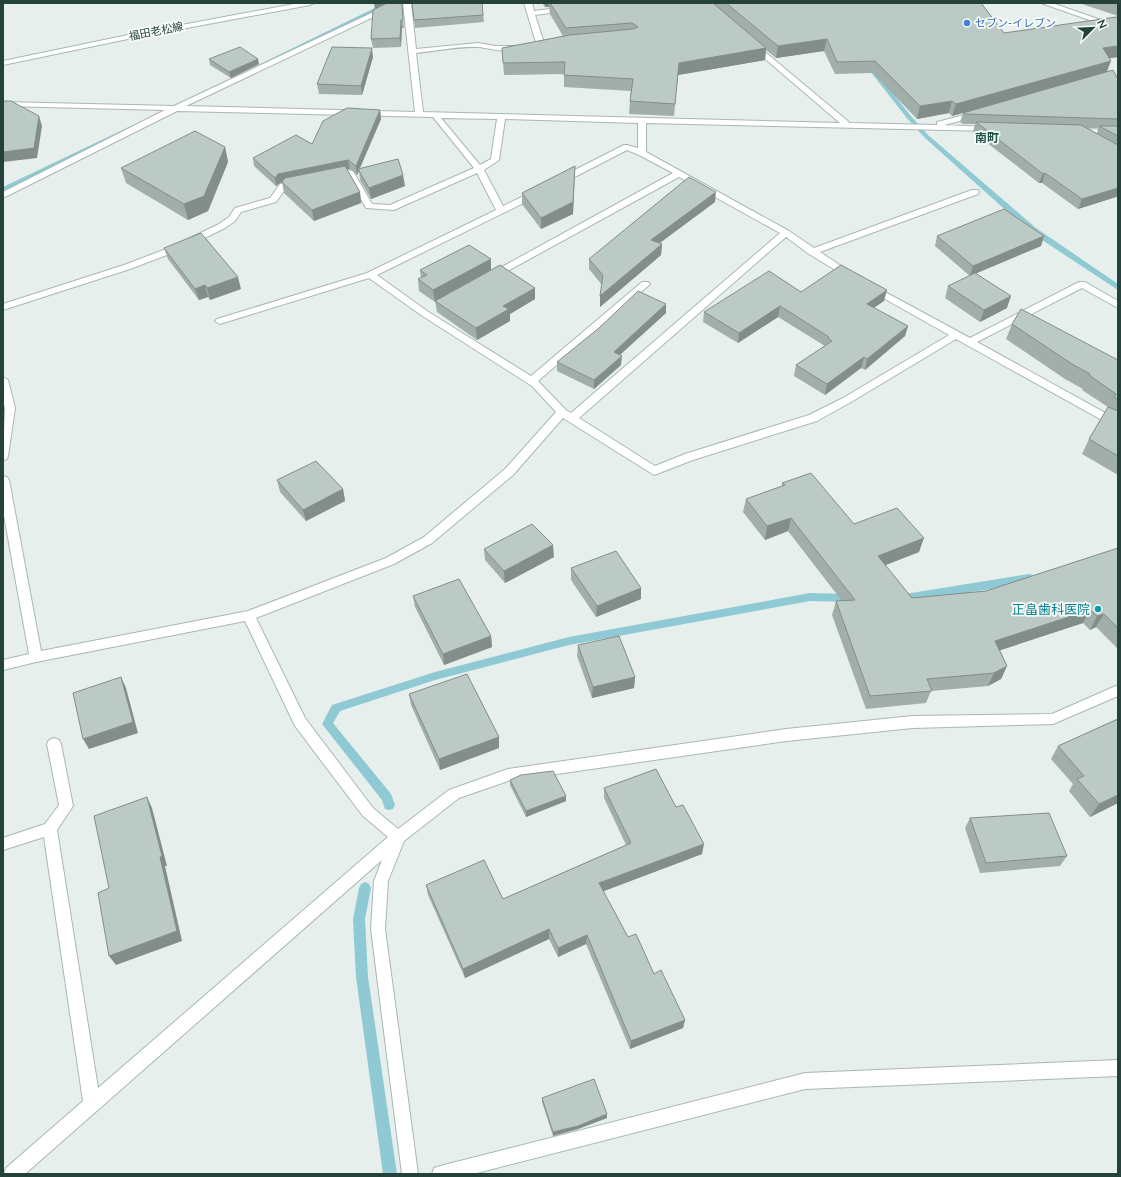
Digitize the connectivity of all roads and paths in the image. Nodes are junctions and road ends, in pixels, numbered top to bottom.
1 (310, 3) edge
2 (399, 3) edge
3 (407, 3) edge
4 (528, 3) edge
5 (1045, 3) edge
6 (576, 7) edge
7 (530, 13) junction
8 (1118, 28) edge
9 (747, 39) edge
10 (413, 52) junction
11 (3, 63) edge
12 (3, 104) edge
13 (176, 108) junction
14 (981, 113) edge
15 (419, 114) junction
16 (435, 115) junction
17 (502, 118) junction
18 (642, 120) junction
19 (849, 126) junction
20 (926, 128) junction
21 (1000, 129) edge
22 (1118, 132) edge
23 (1099, 142) edge
24 (642, 153) junction
25 (479, 169) junction
26 (678, 174) junction
27 (320, 179) edge
28 (305, 182) edge
29 (976, 192) dead end
30 (3, 195) edge
31 (501, 211) junction
32 (786, 233) junction
33 (812, 252) junction
34 (370, 275) junction
35 (486, 279) edge
36 (645, 284) dead end
37 (1118, 305) edge
38 (3, 307) edge
39 (220, 321) dead end
40 (956, 335) junction
41 (970, 342) junction
42 (3, 380) edge
43 (531, 381) junction
44 (567, 415) junction
45 (1118, 425) edge
46 (3, 456) edge
47 (3, 480) edge
48 (249, 616) junction
49 (36, 657) junction
50 (3, 665) edge
51 (1118, 690) edge
52 (54, 744) dead end
53 (50, 829) junction
54 (398, 837) junction
55 (3, 844) edge
56 (1118, 1068) edge
57 (92, 1104) junction
58 (12, 1174) edge
59 (410, 1174) edge
60 (440, 1174) edge

1 - 11 street, 福田老松線
2 - 13 street
3 - 10 street
4 - 7 street
5 - 8 street
6 - 7 street
7 - 10 street
9 - 19 street
10 - 15 street
12 - 13 street
13 - 15 street
13 - 30 street
14 - 20 street
15 - 16 street
16 - 17 street
16 - 25 street
17 - 18 street
17 - 25 street
18 - 19 street
18 - 24 street
19 - 20 street
20 - 21 street
22 - 23 street
24 - 26 street
24 - 31 street
25 - 27 street
25 - 31 street
26 - 32 street
26 - 35 street
28 - 38 street
29 - 33 street
31 - 34 street
32 - 33 street
32 - 44 street
33 - 40 street
34 - 39 street
34 - 43 street
36 - 43 street
37 - 41 street
40 - 41 street
40 - 44 street
41 - 45 street
42 - 46 street
43 - 44 street
44 - 48 street
47 - 49 street
48 - 49 street
48 - 54 street
49 - 50 street
51 - 54 street
52 - 53 street
53 - 55 street
53 - 57 street
54 - 57 street
54 - 59 street
56 - 60 street
57 - 58 street

